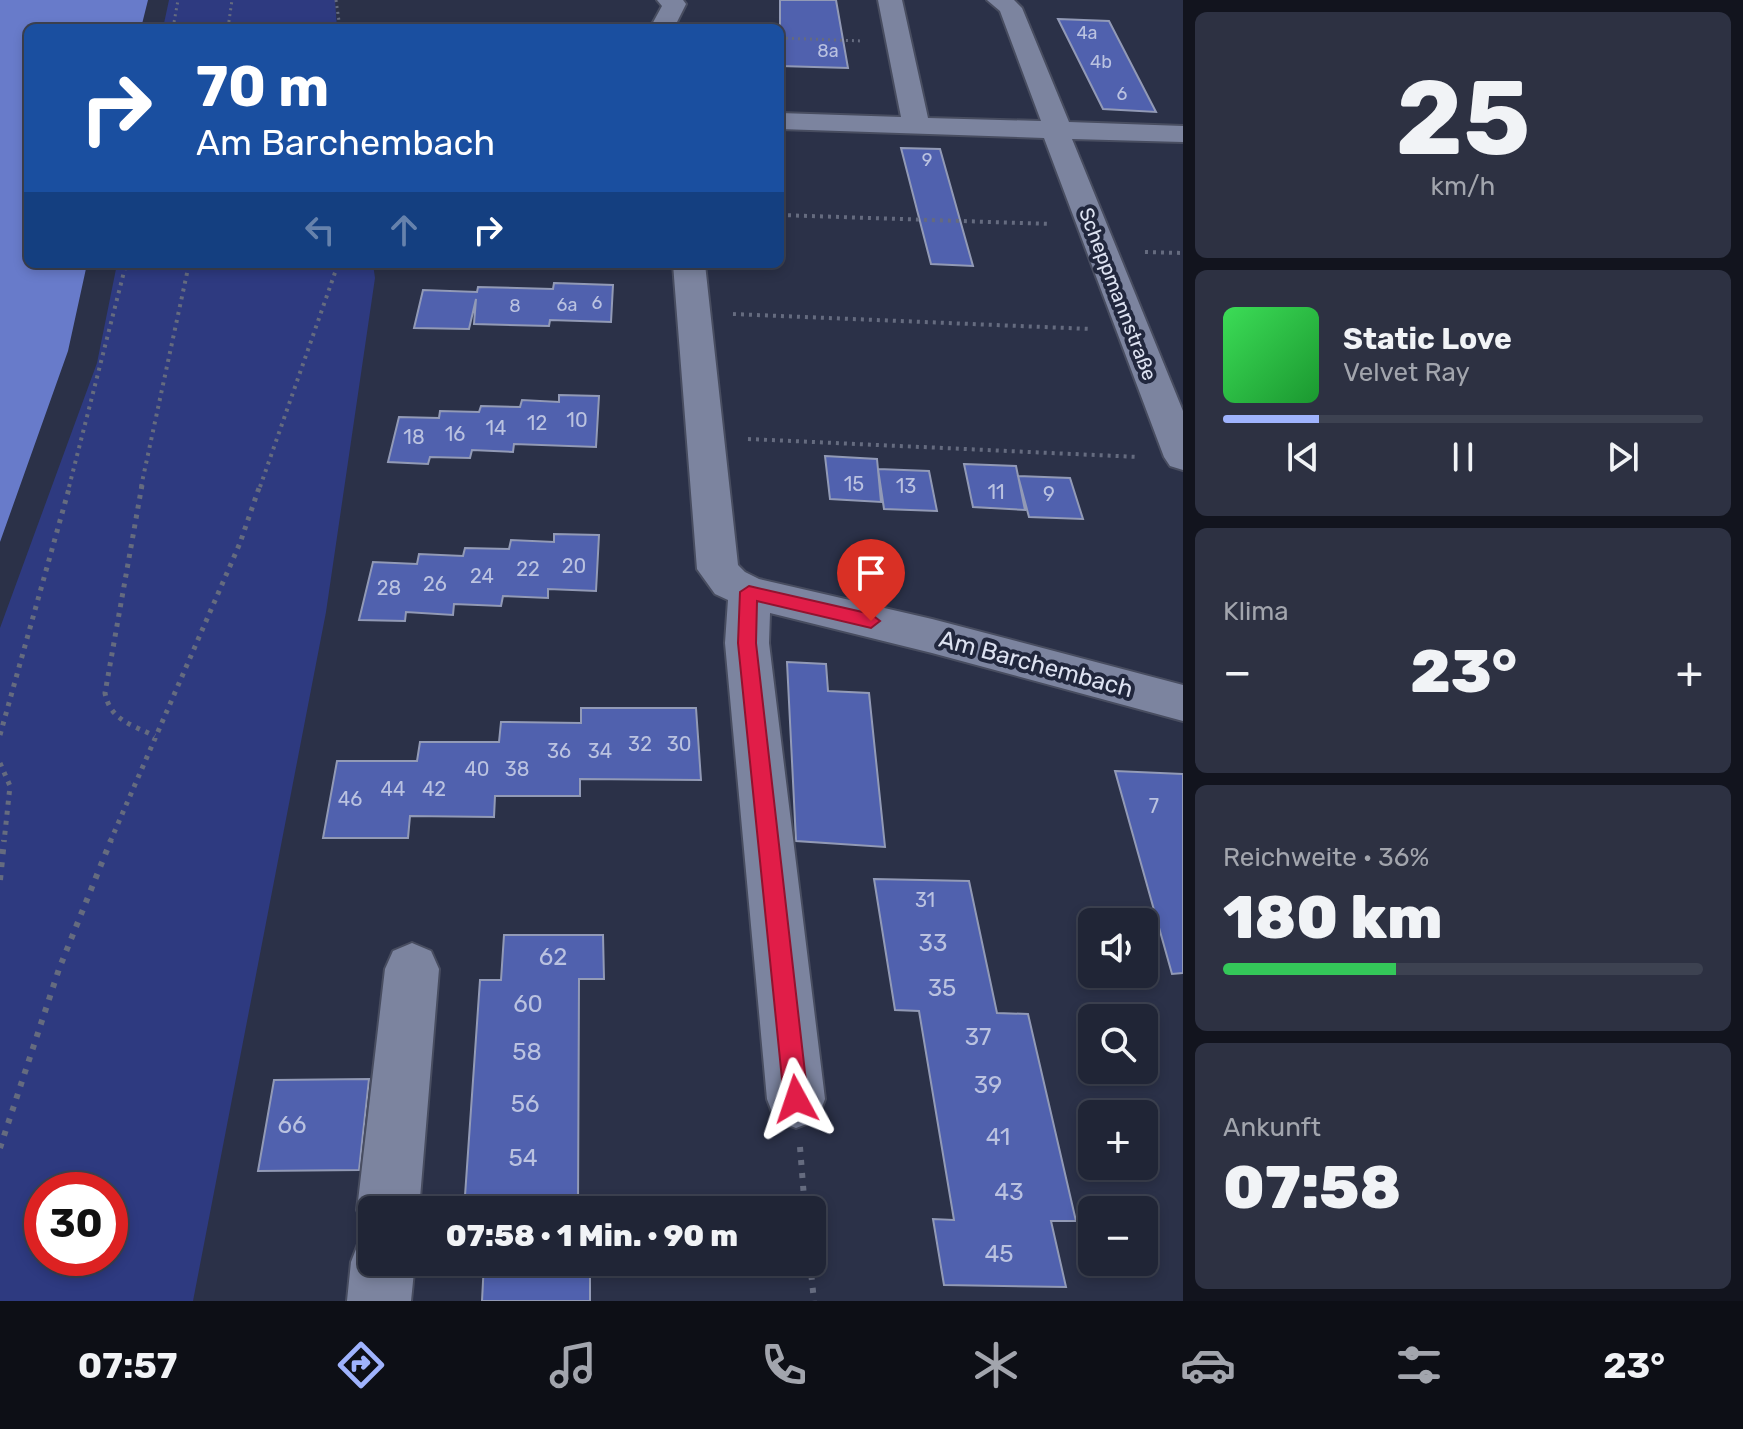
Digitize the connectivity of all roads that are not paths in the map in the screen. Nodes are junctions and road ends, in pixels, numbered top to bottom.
1 (669, 0) edge
2 (890, 0) edge
3 (999, 0) edge
4 (664, 24) edge
5 (784, 121) edge
6 (916, 125) junction
7 (1056, 131) junction
8 (1183, 134) edge
9 (689, 268) edge
10 (1167, 457) edge
11 (749, 592) junction
12 (1183, 703) edge
13 (412, 969) dead end
14 (796, 1099) road end
15 (389, 1196) edge
16 (382, 1276) edge
17 (379, 1301) edge

1 - 4 street
2 - 6 street
3 - 7 street, Scheppmannstraße
5 - 6 street
6 - 7 street
7 - 8 street
7 - 10 street, Scheppmannstraße
9 - 11 street, Am Barchembach
11 - 12 street, Am Barchembach
11 - 14 street
13 - 15 street
16 - 17 street

